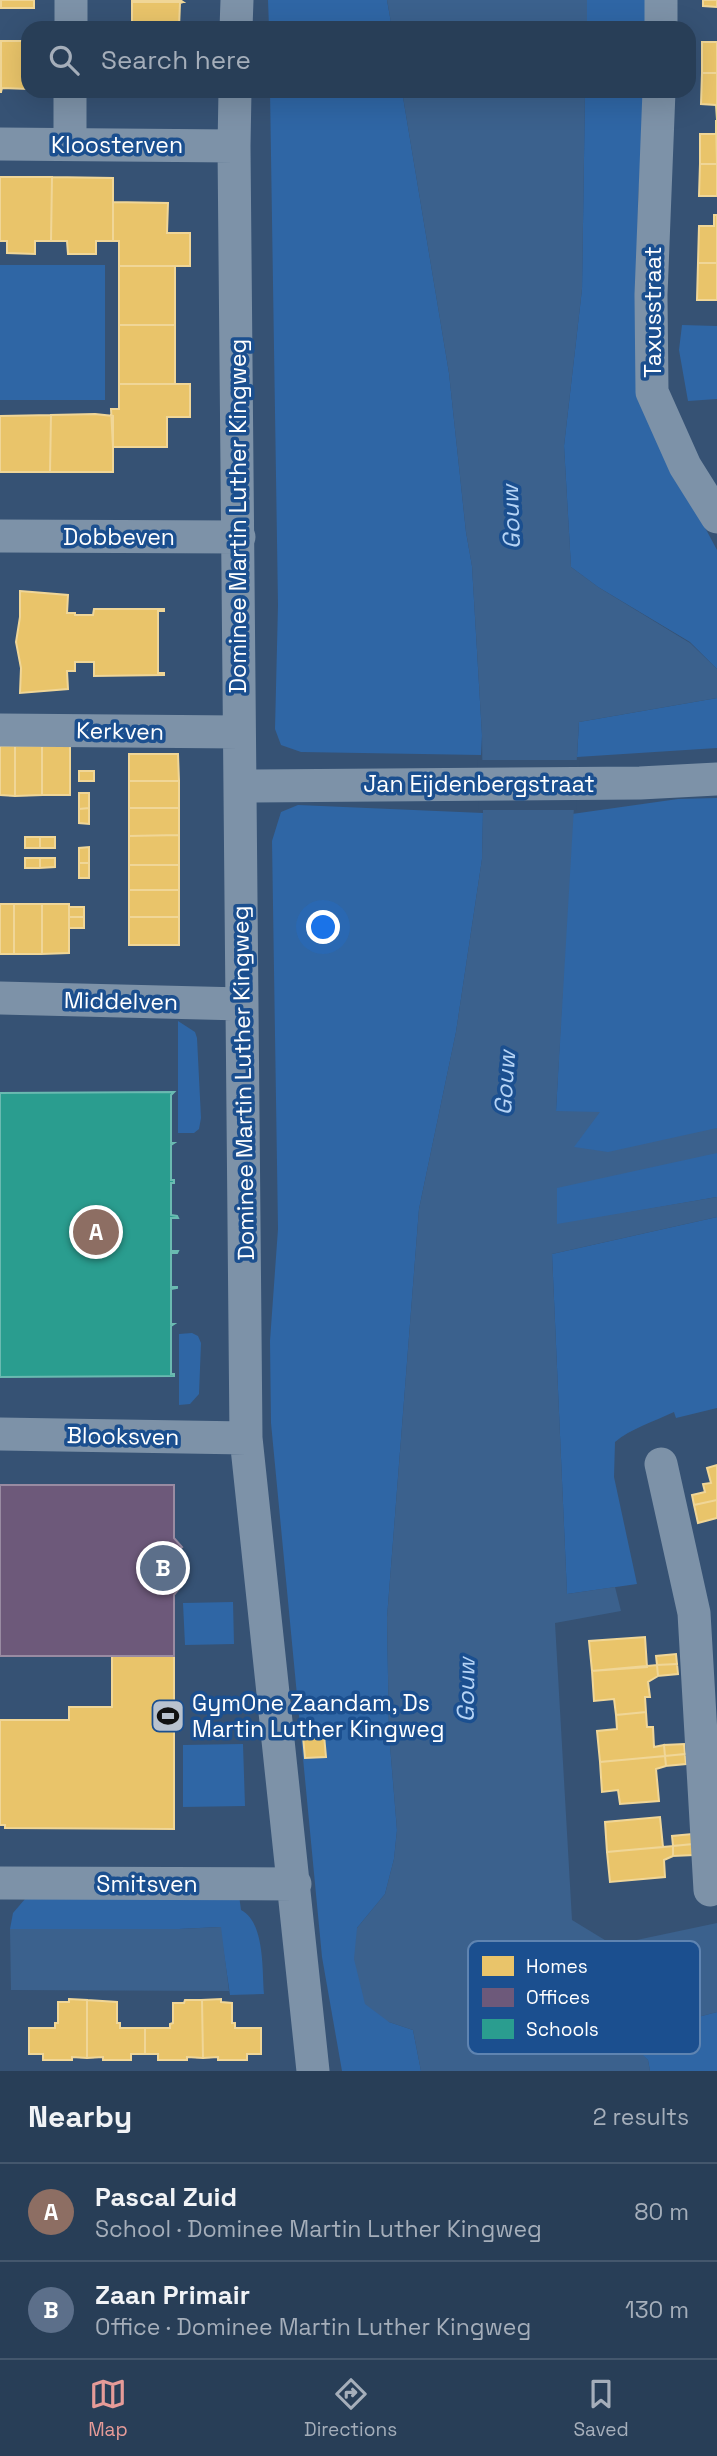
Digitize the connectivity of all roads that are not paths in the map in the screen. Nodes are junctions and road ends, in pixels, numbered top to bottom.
1 (71, 0) edge
2 (237, 0) edge
3 (661, 0) edge
4 (71, 21) edge
5 (236, 21) edge
6 (661, 21) edge
7 (70, 98) edge
8 (235, 98) edge
9 (659, 98) edge
10 (0, 144) edge
11 (70, 144) junction
12 (234, 146) junction
13 (717, 517) edge
14 (0, 536) edge
15 (239, 537) junction
16 (0, 730) edge
17 (239, 732) junction
18 (717, 779) edge
19 (240, 786) junction
20 (0, 998) edge
21 (242, 1004) junction
22 (0, 1434) edge
23 (246, 1438) junction
24 (661, 1464) dead end
25 (709, 1756) edge
26 (0, 1883) edge
27 (295, 1884) junction
28 (710, 1890) dead end
29 (313, 2071) edge

1 - 4 street
2 - 5 street
3 - 6 street
7 - 11 street
8 - 12 street, Dominee Martin Luther Kingweg
9 - 13 street, Taxusstraat
10 - 11 street, Kloosterven
11 - 12 street, Kloosterven
12 - 15 street, Dominee Martin Luther Kingweg
14 - 15 street, Dobbeven
15 - 17 street, Dominee Martin Luther Kingweg
16 - 17 street, Kerkven
17 - 19 street, Dominee Martin Luther Kingweg
18 - 19 street, Jan Eijdenbergstraat
19 - 21 street, Dominee Martin Luther Kingweg
20 - 21 street, Middelven
21 - 23 street, Dominee Martin Luther Kingweg
22 - 23 street, Blooksven
23 - 27 street, Dominee Martin Luther Kingweg
24 - 25 street
25 - 28 street
26 - 27 street, Smitsven
27 - 29 street, Dominee Martin Luther Kingweg

